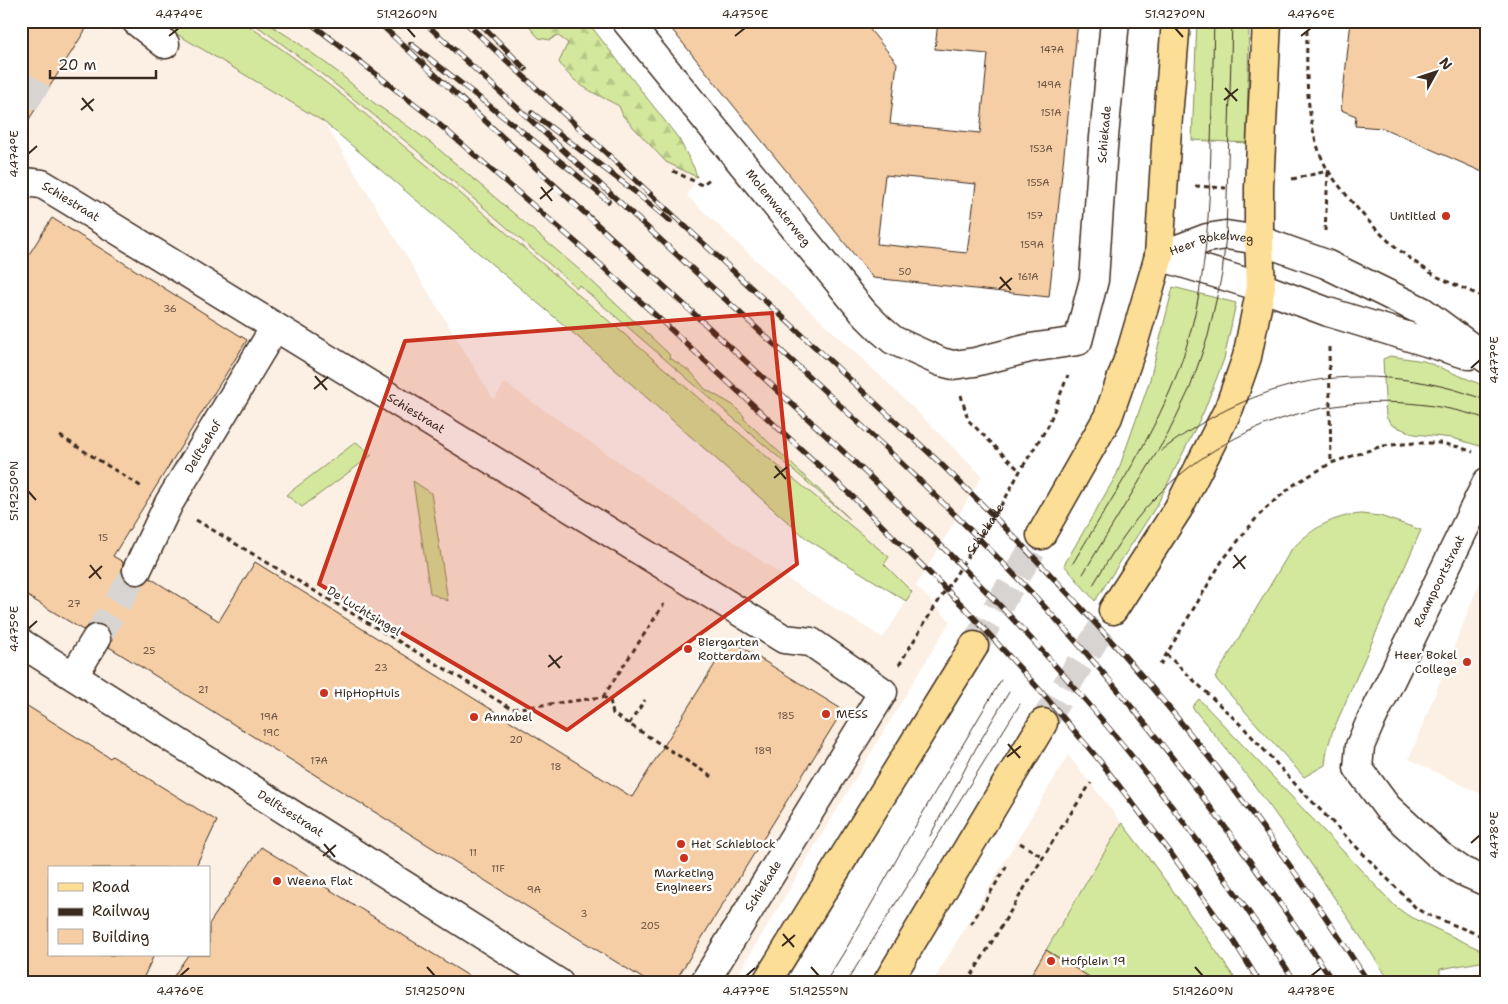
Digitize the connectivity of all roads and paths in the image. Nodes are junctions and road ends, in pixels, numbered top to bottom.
1 (136, 21) edge
2 (626, 21) edge
3 (1115, 21) edge
4 (1176, 21) edge
5 (1267, 21) edge
6 (1307, 21) edge
7 (165, 44) dead end
8 (673, 171) dead end
9 (1328, 171) junction
10 (694, 182) dead end
11 (21, 183) edge
12 (1165, 184) junction
13 (1259, 187) junction
14 (1259, 240) junction
15 (1159, 256) junction
16 (1261, 287) junction
17 (1487, 299) edge
18 (275, 327) junction
19 (1078, 341) junction
20 (1487, 360) edge
21 (953, 366) junction
22 (60, 436) dead end
23 (1480, 456) dead end
24 (1020, 471) junction
25 (1487, 482) edge
26 (169, 503) junction
27 (1041, 535) tunnel mouth
28 (137, 570) tunnel mouth
29 (684, 577) junction
30 (1113, 610) tunnel mouth
31 (96, 638) tunnel mouth
32 (21, 643) edge
33 (974, 646) tunnel mouth
34 (1166, 654) junction
35 (1160, 664) dead end
36 (74, 675) junction
37 (883, 692) junction
38 (603, 697) junction
39 (645, 700) dead end
40 (1043, 723) tunnel mouth
41 (629, 725) junction
42 (714, 778) dead end
43 (1091, 783) dead end
44 (1020, 843) dead end
45 (1043, 857) junction
46 (1008, 864) dead end
47 (1487, 882) edge
48 (971, 924) dead end
49 (1487, 938) edge
50 (559, 983) edge
51 (704, 983) edge
52 (766, 983) edge
53 (887, 983) edge
54 (967, 983) edge

1 - 7 street
2 - 21 street, Molenwaterweg
3 - 19 street, Schiekade
4 - 12 main road
5 - 13 main road
6 - 9 path
8 - 10 path
9 - 13 path
9 - 17 path
11 - 18 street, Schiestraat
12 - 13 path
12 - 15 main road
13 - 14 main road
14 - 15 street, Heer Bokelweg
14 - 16 main road
14 - 20 street, Heer Bokelweg
15 - 16 street, Heer Bokelweg
15 - 27 main road
16 - 20 street, Heer Bokelweg
16 - 30 main road
18 - 26 street, Delftsehof
18 - 29 street, Schiestraat
19 - 21 street
19 - 24 path, Schiekade
21 - 24 path
22 - 26 path, De Luchtsingel
23 - 34 path
24 - 37 path, Schiekade
25 - 47 street, Raampoortstraat
26 - 28 street, Delftsehof
26 - 38 path, De Luchtsingel
29 - 37 street, Schiestraat
29 - 38 path
31 - 36 street
32 - 36 street, Delftsestraat
33 - 52 main road
34 - 35 path
34 - 49 path
36 - 50 street, Delftsestraat
37 - 51 street, Schiekade
38 - 41 path
39 - 41 path
40 - 53 main road
41 - 42 path
43 - 45 path
44 - 45 path
45 - 54 path
46 - 48 path

